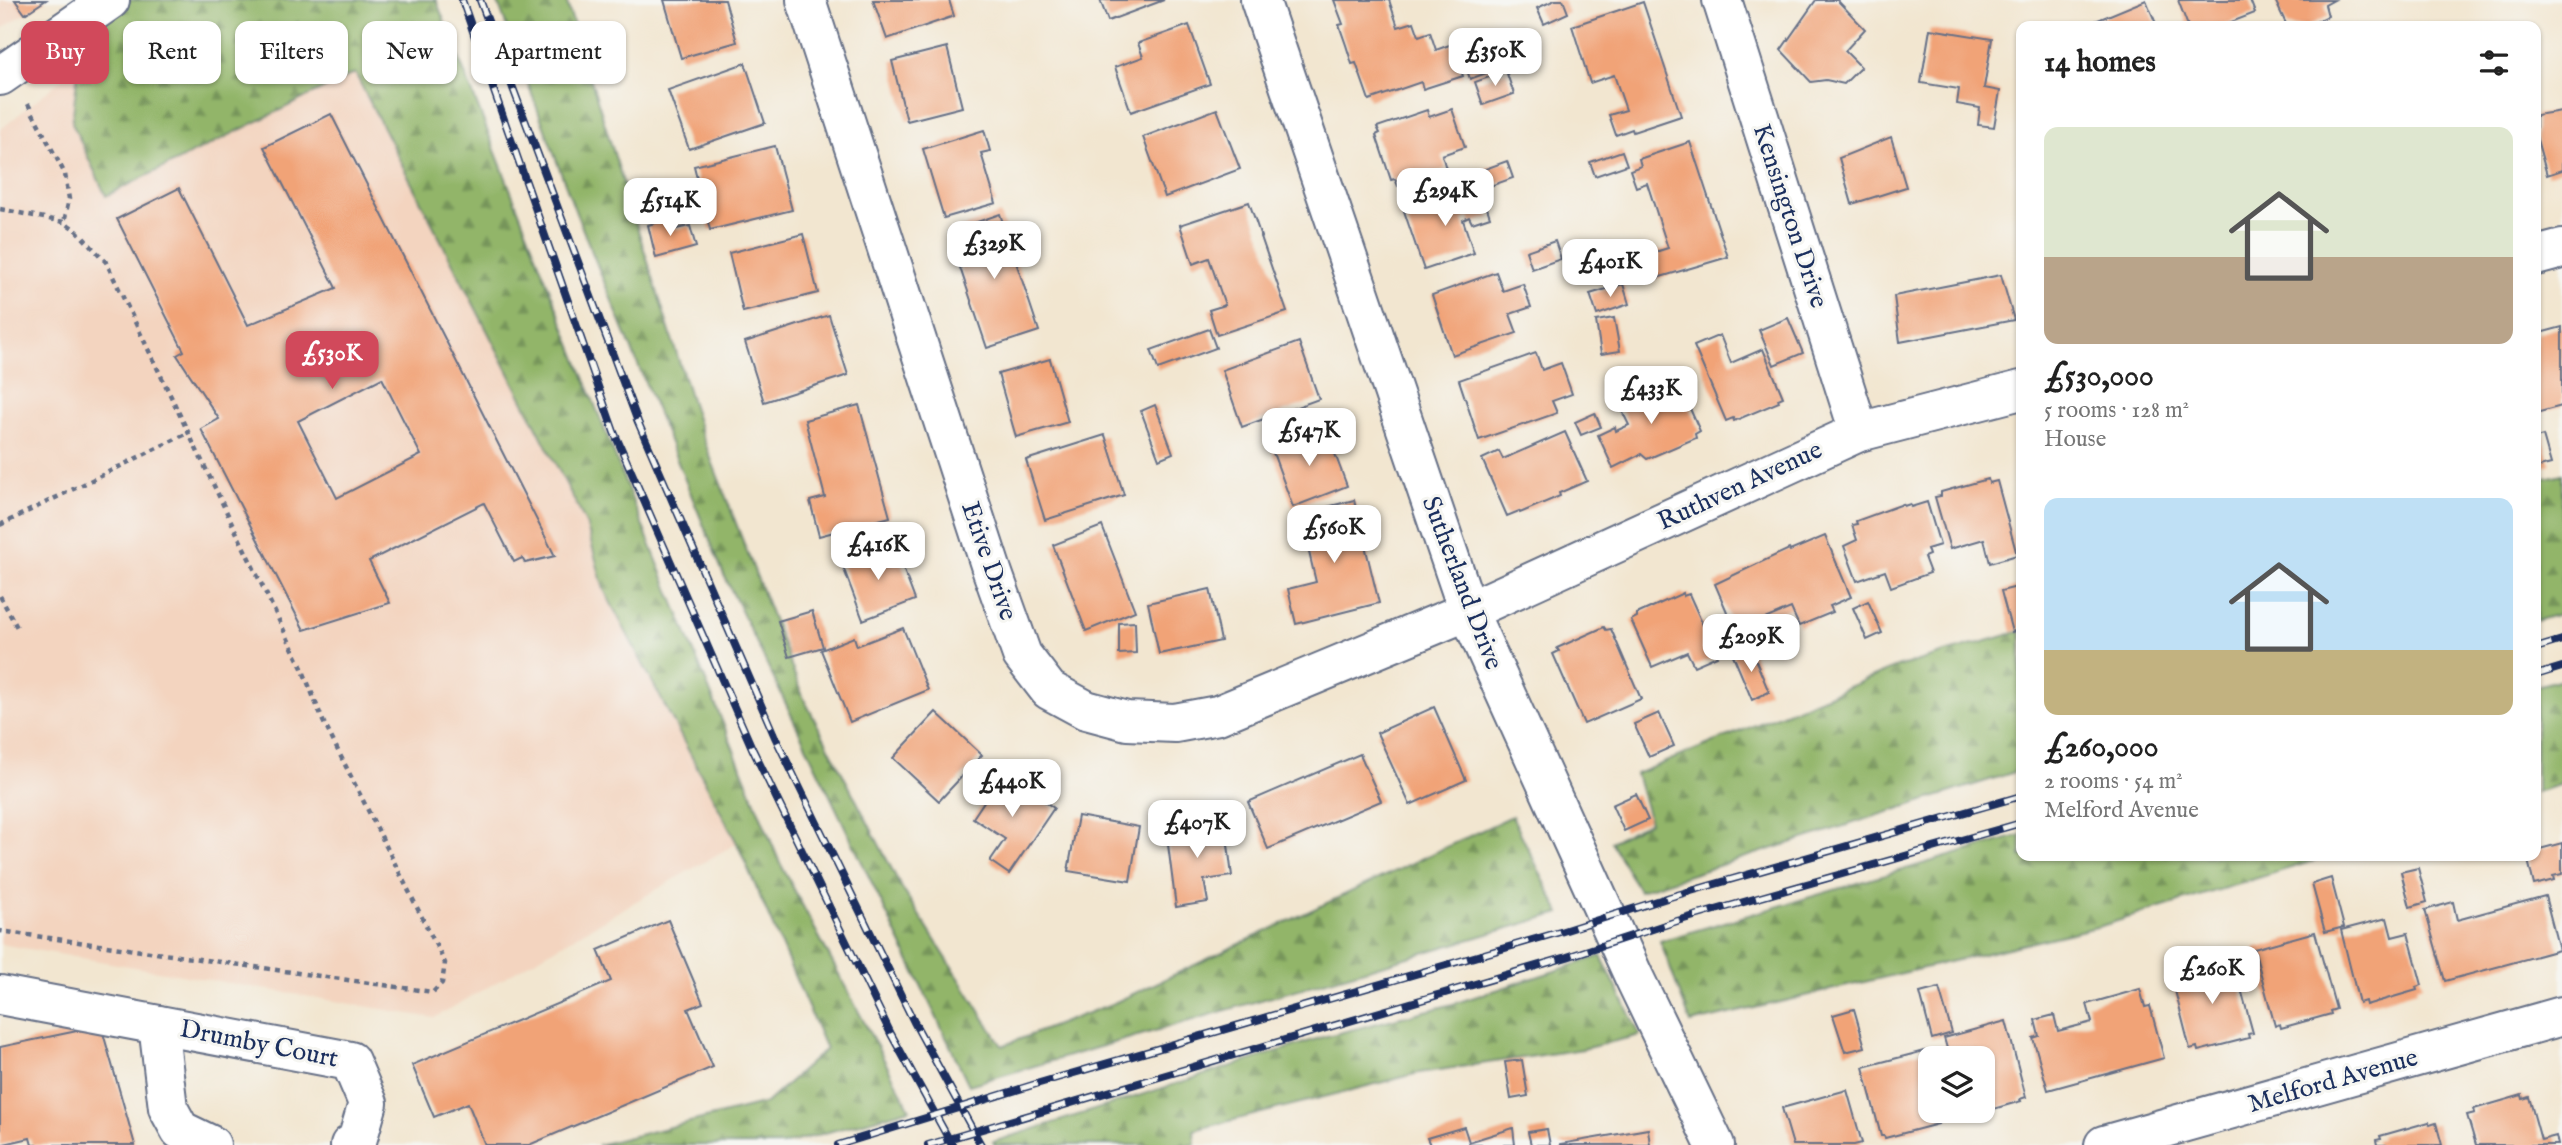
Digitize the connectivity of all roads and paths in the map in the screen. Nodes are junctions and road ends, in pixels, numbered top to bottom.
1 (110, 0) edge
2 (806, 0) edge
3 (1260, 0) edge
4 (1722, 0) edge
5 (5, 73) edge
6 (0, 209) edge
7 (64, 222) junction
8 (2562, 249) edge
9 (2541, 255) edge
10 (2016, 391) edge
11 (1859, 432) junction
12 (188, 433) junction
13 (0, 525) edge
14 (0, 596) edge
15 (1468, 611) junction
16 (19, 631) dead end
17 (0, 931) edge
18 (0, 995) edge
19 (2562, 1016) edge
20 (158, 1025) junction
21 (211, 1145) edge
22 (350, 1145) edge
23 (1715, 1145) edge
24 (2104, 1145) edge

1 - 5 street
2 - 15 street, Etive Drive
3 - 15 street, Sutherland Drive
4 - 11 street, Kensington Drive
5 - 7 path
6 - 7 path
7 - 12 path
8 - 9 street
10 - 11 street, Ruthven Avenue
11 - 15 street, Ruthven Avenue
12 - 13 path
12 - 17 path
14 - 16 path
15 - 23 street, Sutherland Drive
18 - 20 street, Drumby Court
19 - 24 street, Melford Avenue
20 - 21 street, Drumby Court
20 - 22 street, Drumby Court

